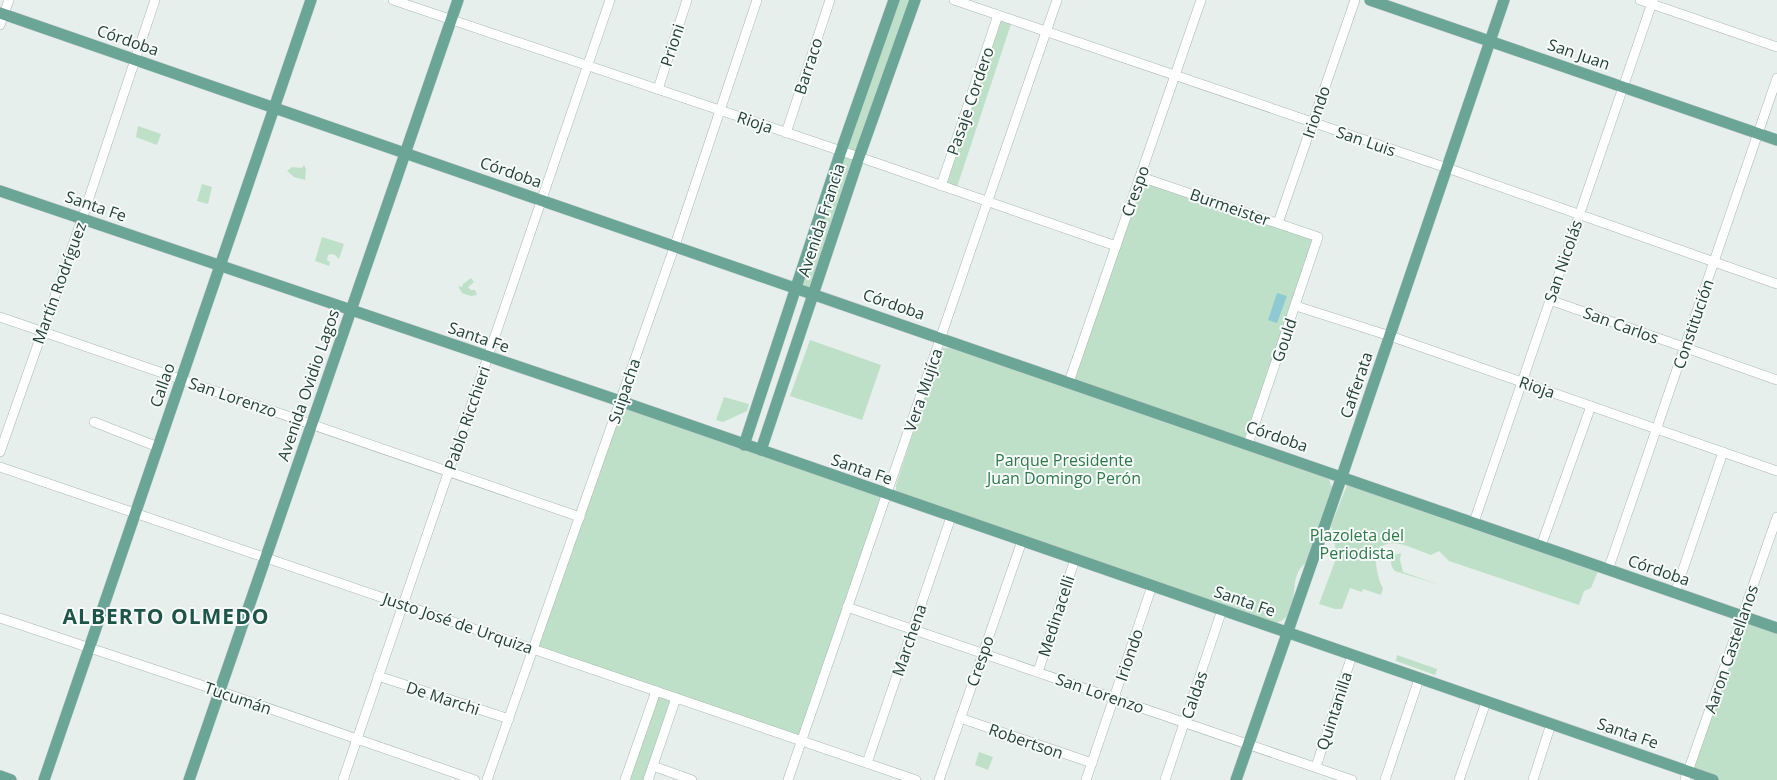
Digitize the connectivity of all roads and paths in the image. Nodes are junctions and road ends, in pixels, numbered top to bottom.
1 (9, 0) edge
2 (155, 0) edge
3 (311, 0) edge
4 (393, 0) edge
5 (458, 0) edge
6 (610, 0) edge
7 (687, 0) edge
8 (757, 0) edge
9 (830, 0) edge
10 (894, 0) edge
11 (915, 0) edge
12 (954, 0) edge
13 (1057, 0) edge
14 (1201, 0) edge
15 (1355, 0) edge
16 (1370, 0) edge
17 (1504, 0) edge
18 (1640, 0) edge
19 (1652, 2) edge
20 (998, 15) junction
21 (1, 17) edge
22 (451, 20) junction
23 (1047, 31) junction
24 (1490, 41) junction
25 (1777, 47) edge
26 (135, 59) junction
27 (588, 66) junction
28 (1175, 75) junction
29 (1777, 78) edge
30 (1624, 87) junction
31 (658, 90) junction
32 (275, 107) junction
33 (720, 110) junction
34 (1312, 122) junction
35 (786, 133) junction
36 (1758, 133) junction
37 (1777, 140) edge
38 (841, 151) junction
39 (406, 152) junction
40 (859, 157) junction
41 (1447, 168) junction
42 (1141, 177) junction
43 (941, 186) junction
44 (0, 191) edge
45 (542, 199) junction
46 (988, 202) junction
47 (1579, 215) junction
48 (82, 219) junction
49 (1278, 224) junction
50 (1318, 237) joint
51 (676, 246) junction
52 (1116, 246) junction
53 (1714, 262) junction
54 (219, 266) junction
55 (1777, 284) edge
56 (797, 288) junction
57 (814, 294) junction
58 (1550, 300) junction
59 (1296, 306) junction
60 (351, 310) junction
61 (0, 316) edge
62 (41, 331) junction
63 (1390, 336) junction
64 (941, 337) junction
65 (1685, 348) junction
66 (488, 357) junction
67 (182, 379) junction
68 (1777, 380) edge
69 (1069, 382) junction
70 (1521, 382) junction
71 (620, 401) junction
72 (1591, 406) junction
73 (94, 422) dead end
74 (312, 424) junction
75 (1657, 429) junction
76 (1248, 444) junction
77 (744, 445) junction
78 (158, 447) junction
79 (761, 450) junction
80 (0, 452) edge
81 (1723, 452) junction
82 (0, 467) edge
83 (1777, 470) edge
84 (448, 471) junction
85 (1342, 476) junction
86 (886, 494) junction
87 (135, 512) junction
88 (580, 517) junction
89 (951, 517) junction
90 (1777, 517) edge
91 (1474, 522) junction
92 (1022, 541) junction
93 (1773, 542) edge
94 (1541, 546) junction
95 (266, 557) junction
96 (1075, 559) junction
97 (1608, 570) junction
98 (1152, 586) junction
99 (1675, 593) junction
100 (403, 604) junction
101 (848, 606) junction
102 (1222, 610) junction
103 (1743, 616) junction
104 (0, 618) edge
105 (1777, 628) edge
106 (913, 629) junction
107 (1287, 633) junction
108 (88, 648) junction
109 (534, 649) junction
110 (983, 653) junction
111 (1352, 656) junction
112 (1038, 672) junction
113 (378, 676) junction
114 (1419, 679) junction
115 (219, 691) junction
116 (656, 691) junction
117 (676, 698) junction
118 (1114, 698) junction
119 (1486, 702) junction
120 (960, 718) junction
121 (509, 719) junction
122 (1185, 722) junction
123 (1552, 724) junction
124 (356, 740) junction
125 (802, 740) junction
126 (1248, 743) junction
127 (867, 763) junction
128 (1092, 763) junction
129 (653, 766) junction
130 (1316, 767) junction
131 (0, 776) edge
132 (1687, 776) edge
133 (11, 780) edge
134 (44, 780) edge
135 (189, 780) edge
136 (342, 780) edge
137 (475, 780) edge
138 (487, 780) edge
139 (625, 780) edge
140 (648, 780) edge
141 (692, 780) edge
142 (788, 780) edge
143 (916, 780) edge
144 (939, 780) edge
145 (1086, 780) edge
146 (1165, 780) edge
147 (1236, 780) edge
148 (1352, 780) edge
149 (1385, 780) edge
150 (1459, 780) edge
151 (1533, 780) edge
152 (1713, 780) edge

1 - 21 street
2 - 26 street, Martín Rodríguez
3 - 32 main road, Callao
4 - 22 street, Rioja
5 - 22 main road, Avenida Ovidio Lagos
6 - 27 street, Pablo Ricchieri
7 - 31 street, Prioni
8 - 33 street, Suipacha
9 - 35 street, Barraco
10 - 38 main road, Avenida Francia
11 - 40 main road, Avenida Francia
12 - 20 street, San Luis
13 - 23 street, Vera Mujíca
14 - 28 street, Crespo
15 - 34 street, Iriondo
16 - 24 main road, San Juan
17 - 24 main road, Cafferata
18 - 19 street
19 - 25 street
19 - 30 street, San Nicolás
20 - 23 street, San Luis
20 - 43 street, Pasaje Cordero
21 - 26 main road, Córdoba
22 - 27 street, Rioja
22 - 39 main road, Avenida Ovidio Lagos
23 - 28 street, San Luis
23 - 46 street, Vera Mujíca
24 - 30 main road, San Juan
24 - 41 main road, Cafferata
26 - 32 main road, Córdoba
26 - 48 street, Martín Rodríguez
27 - 31 street, Rioja
27 - 45 street, Pablo Ricchieri
28 - 34 street, San Luis
28 - 42 street, Crespo
29 - 36 street, Constitución
30 - 36 main road, San Juan
30 - 47 street, San Nicolás
31 - 33 street, Rioja
32 - 39 main road, Córdoba
32 - 54 main road, Callao
33 - 35 street, Rioja
33 - 51 street, Suipacha
34 - 41 street, San Luis
34 - 49 street, Iriondo
35 - 38 street, Rioja
36 - 37 main road, San Juan
36 - 53 street, Constitución
38 - 40 street, Rioja
38 - 56 main road, Avenida Francia
39 - 45 main road, Córdoba
39 - 60 main road, Avenida Ovidio Lagos
40 - 43 street, Rioja
40 - 57 main road, Avenida Francia
41 - 47 street, San Luis
41 - 63 main road, Cafferata
42 - 49 street, Burmeister
42 - 52 street, Crespo
43 - 46 street, Rioja
44 - 48 main road, Santa Fe
45 - 51 main road, Córdoba
45 - 66 street, Pablo Ricchieri
46 - 52 street, Rioja
46 - 64 street, Vera Mujíca
47 - 53 street, San Luis
47 - 58 street, San Nicolás
48 - 54 main road, Santa Fe
48 - 62 street, Martín Rodríguez
49 - 50 street, Burmeister
50 - 59 street, Gould
51 - 56 main road, Córdoba
51 - 71 street, Suipacha
52 - 69 street, Crespo
53 - 55 street, San Luis
53 - 65 street, Constitución
54 - 60 main road, Santa Fe
54 - 67 main road, Callao
56 - 57 main road, Córdoba
56 - 77 main road, Avenida Francia
57 - 64 main road, Córdoba
57 - 79 main road, Avenida Francia
58 - 65 street, San Carlos
58 - 70 street, San Nicolás
59 - 63 street, Rioja
59 - 76 street, Gould
60 - 66 main road, Santa Fe
60 - 74 main road, Avenida Ovidio Lagos
61 - 62 street, San Lorenzo
62 - 67 street, San Lorenzo
62 - 80 street, Martín Rodríguez
63 - 70 street, Rioja
63 - 85 main road, Cafferata
64 - 69 main road, Córdoba
64 - 86 street, Vera Mujíca
65 - 68 street, San Carlos
65 - 75 street, Constitución
66 - 71 main road, Santa Fe
66 - 84 street, Pablo Ricchieri
67 - 74 street, San Lorenzo
67 - 78 main road, Callao
69 - 76 main road, Córdoba
70 - 72 street, Rioja
70 - 91 street, San Nicolás
71 - 77 main road, Santa Fe
71 - 88 street, Suipacha
72 - 75 street, Rioja
72 - 94 street
73 - 78 street
74 - 84 street, San Lorenzo
74 - 95 main road, Avenida Ovidio Lagos
75 - 81 street, Rioja
75 - 97 street, Constitución
76 - 85 main road, Córdoba
77 - 79 main road, Santa Fe
78 - 87 main road, Callao
79 - 86 main road, Santa Fe
81 - 83 street, Rioja
81 - 99 street
82 - 87 street, Justo José de Urquiza
84 - 88 street, San Lorenzo
84 - 100 street, Pablo Ricchieri
85 - 91 main road, Córdoba
85 - 107 main road, Cafferata
86 - 89 main road, Santa Fe
86 - 101 street, Vera Mujíca
87 - 95 street, Justo José de Urquiza
87 - 108 main road, Callao
88 - 109 street, Suipacha
89 - 92 main road, Santa Fe
89 - 106 street, Marchena
90 - 93 street, Aaron Castellanos
91 - 94 main road, Córdoba
92 - 96 main road, Santa Fe
92 - 110 street, Crespo
93 - 103 street, Aaron Castellanos
94 - 97 main road, Córdoba
95 - 100 street, Justo José de Urquiza
95 - 115 main road, Avenida Ovidio Lagos
96 - 98 main road, Santa Fe
96 - 112 street, Medinacelli
97 - 99 main road, Córdoba
98 - 102 main road, Santa Fe
98 - 118 street, Iriondo
99 - 103 main road, Córdoba
100 - 109 street, Justo José de Urquiza
100 - 113 street, Pablo Ricchieri
101 - 106 street, San Lorenzo
101 - 125 street, Vera Mujíca
102 - 107 main road, Santa Fe
102 - 122 street, Caldas
103 - 105 main road, Córdoba
103 - 132 street, Aaron Castellanos
104 - 108 street, Tucumán
106 - 110 street, San Lorenzo
106 - 127 street, Marchena
107 - 111 main road, Santa Fe
107 - 126 main road, Cafferata
108 - 115 street, Tucumán
108 - 134 main road, Callao
109 - 116 street, Justo José de Urquiza
109 - 121 street, Suipacha
110 - 112 street, San Lorenzo
110 - 120 street, Crespo
111 - 114 main road, Santa Fe
111 - 130 street, Quintanilla
112 - 118 street, San Lorenzo
113 - 121 street, De Marchi
113 - 124 street, Pablo Ricchieri
114 - 119 main road, Santa Fe
114 - 149 street
115 - 124 street, Tucumán
115 - 135 main road, Avenida Ovidio Lagos
116 - 117 street, Justo José de Urquiza
116 - 139 street
117 - 125 street, Justo José de Urquiza
117 - 129 street
118 - 122 street, San Lorenzo
118 - 128 street, Iriondo
119 - 123 main road, Santa Fe
119 - 150 street
120 - 128 street, Robertson
120 - 144 street, Crespo
121 - 138 street, Suipacha
122 - 126 street, San Lorenzo
122 - 146 street, Caldas
123 - 132 main road, Santa Fe
123 - 151 street
124 - 136 street, Pablo Ricchieri
124 - 137 street, Tucumán
125 - 127 street, Justo José de Urquiza
125 - 142 street, Vera Mujíca
126 - 130 street, San Lorenzo
126 - 147 main road, Cafferata
127 - 143 street, Justo José de Urquiza
128 - 145 street, Iriondo
129 - 140 street
129 - 141 street
130 - 148 street, San Lorenzo
131 - 133 main road
132 - 152 main road, Santa Fe

